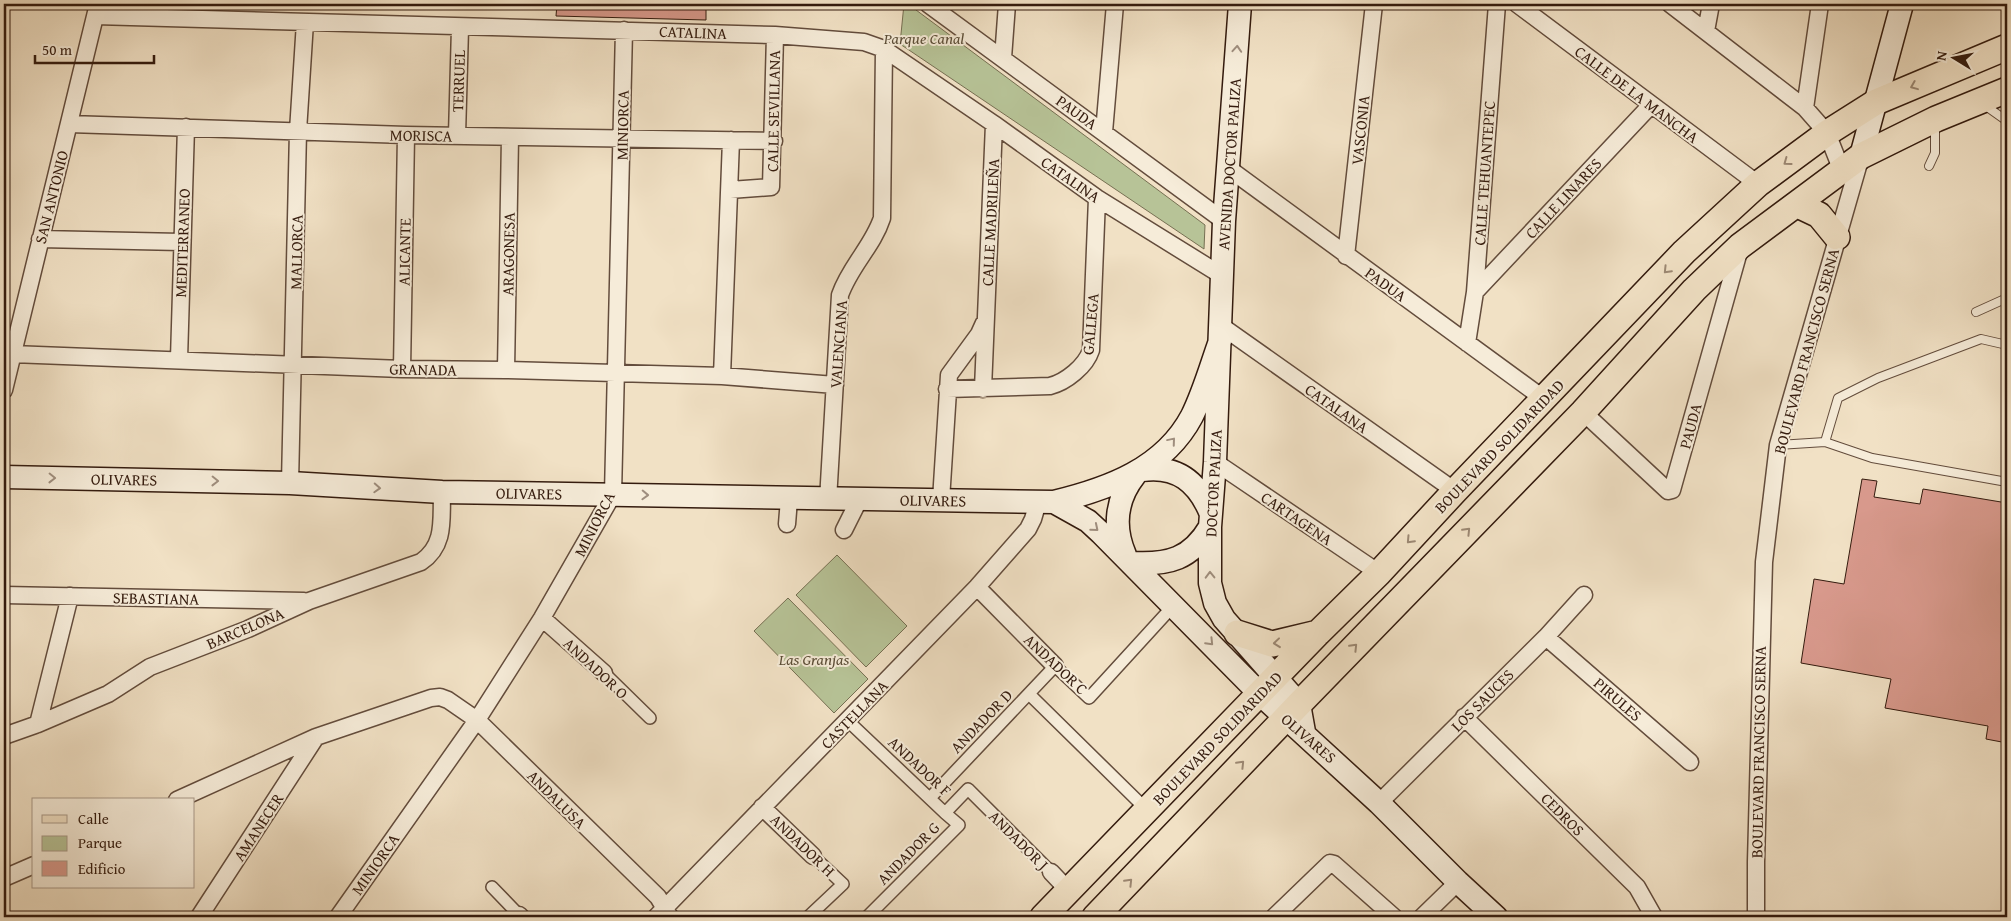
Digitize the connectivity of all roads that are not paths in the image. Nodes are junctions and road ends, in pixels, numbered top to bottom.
1 (928, 4) edge
2 (1007, 4) edge
3 (1115, 4) edge
4 (1240, 4) edge
5 (1374, 4) edge
6 (1497, 4) edge
7 (1517, 4) edge
8 (1670, 4) edge
9 (1711, 4) edge
10 (1820, 4) edge
11 (1902, 4) edge
12 (97, 10) edge
13 (305, 22) junction
14 (460, 28) junction
15 (624, 30) junction
16 (1706, 31) junction
17 (775, 35) junction
18 (2007, 47) edge
19 (884, 49) junction
20 (1003, 58) junction
21 (2007, 90) edge
22 (1980, 101) junction
23 (1876, 102) junction
24 (1651, 105) junction
25 (1805, 108) junction
26 (1936, 119) junction
27 (2007, 120) edge
28 (69, 124) junction
29 (994, 124) junction
30 (186, 128) junction
31 (298, 131) junction
32 (1104, 132) junction
33 (1827, 133) junction
34 (406, 135) junction
35 (457, 135) junction
36 (510, 137) junction
37 (622, 140) junction
38 (731, 140) junction
39 (774, 141) junction
40 (1852, 164) junction
41 (1929, 166) dead end
42 (1228, 168) junction
43 (1758, 184) junction
44 (730, 190) junction
45 (1097, 198) junction
46 (1798, 205) junction
47 (1224, 221) junction
48 (1837, 237) junction
49 (40, 239) junction
50 (182, 242) junction
51 (1740, 246) junction
52 (1346, 256) junction
53 (1221, 275) junction
54 (1475, 292) junction
55 (2007, 298) edge
56 (1976, 312) dead end
57 (985, 321) junction
58 (1220, 333) junction
59 (1467, 343) junction
60 (2007, 344) edge
61 (12, 354) junction
62 (179, 359) junction
63 (294, 365) junction
64 (402, 369) junction
65 (506, 370) junction
66 (615, 374) junction
67 (722, 376) junction
68 (835, 385) junction
69 (983, 388) junction
70 (947, 389) junction
71 (4, 390) edge
72 (1544, 399) junction
73 (1582, 412) junction
74 (1825, 442) junction
75 (1778, 445) junction
76 (1215, 462) junction
77 (1138, 472) junction
78 (4, 476) edge
79 (2007, 482) edge
80 (290, 483) junction
81 (1455, 491) junction
82 (442, 492) junction
83 (613, 494) junction
84 (789, 499) junction
85 (828, 500) junction
86 (859, 500) junction
87 (942, 500) junction
88 (1046, 502) junction
89 (1210, 520) junction
90 (787, 524) dead end
91 (844, 530) dead end
92 (1129, 559) junction
93 (1379, 573) junction
94 (977, 587) junction
95 (4, 595) edge
96 (1584, 595) dead end
97 (70, 596) junction
98 (309, 601) junction
99 (1174, 605) junction
100 (542, 618) junction
101 (1237, 633) junction
102 (1318, 633) junction
103 (1546, 637) junction
104 (1055, 666) junction
105 (604, 673) joint
106 (1268, 686) junction
107 (1030, 694) junction
108 (1464, 717) junction
109 (650, 718) dead end
110 (1296, 718) junction
111 (477, 720) junction
112 (848, 721) junction
113 (38, 724) junction
114 (4, 736) edge
115 (316, 737) junction
116 (1690, 762) dead end
117 (968, 789) joint
118 (181, 798) edge
119 (930, 798) junction
120 (1379, 803) junction
121 (762, 807) junction
122 (1147, 810) junction
123 (945, 812) junction
124 (813, 856) joint
125 (32, 866) edge
126 (1051, 872) joint
127 (4, 878) edge
128 (1458, 882) junction
129 (492, 887) dead end
130 (1069, 891) junction
131 (664, 914) edge
132 (198, 915) edge
133 (343, 915) edge
134 (815, 915) edge
135 (520, 916) edge
136 (867, 917) edge
137 (1043, 917) edge
138 (1096, 917) edge
139 (1274, 917) edge
140 (1394, 917) edge
141 (1422, 917) edge
142 (1496, 917) edge
143 (1654, 917) edge
144 (1756, 917) edge

1 - 20 street, PAUDA
2 - 20 street
3 - 32 street
42 -> 4 main road, AVENIDA DOCTOR PALIZA
5 - 52 street, VASCONIA
6 - 54 street, CALLE TEHUANTEPEC
7 - 24 street, CALLE DE LA MANCHA
8 - 16 street
9 - 16 street
10 - 25 street
11 - 23 main road, BOULEVARD FRANCISCO SERNA
12 - 13 street, CATALINA
12 - 28 street, SAN ANTONIO
13 - 14 street, CATALINA
13 - 31 street, MALLORCA
14 - 15 street, CATALINA
14 - 35 street, TERRUEL
15 - 17 street, CATALINA
15 - 37 street, MINIORCA
16 - 25 street
17 - 19 street, CATALINA
17 - 39 street, CALLE SEVILLANA
18 -> 23 main road, BOULEVARD SOLIDARIDAD
19 - 29 street, CATALINA
19 - 68 street, VALENCIANA
20 - 32 street, PAUDA
21 - 22 main road
22 - 26 main road
22 - 27 lane
23 - 33 main road, BOULEVARD SOLIDARIDAD
23 - 40 main road, BOULEVARD FRANCISCO SERNA
24 - 43 street, CALLE DE LA MANCHA
24 - 54 street, CALLE LINARES
25 - 33 street
26 - 40 main road
26 - 41 lane
28 - 30 street, MORISCA
28 - 49 street, SAN ANTONIO
29 - 45 street, CATALINA
29 - 57 street, CALLE MADRILEÑA
30 - 31 street, MORISCA
30 - 50 street, MEDITERRANEO
31 - 34 street, MORISCA
31 - 63 street, MALLORCA
32 - 47 street, PAUDA
33 - 40 street
33 -> 43 main road, BOULEVARD SOLIDARIDAD
34 - 35 street, MORISCA
34 - 64 street, ALICANTE
35 - 36 street, MORISCA
36 - 37 street, MORISCA
36 - 65 street, ARAGONESA
37 - 38 street, MORISCA
37 - 66 street, MINIORCA
38 - 39 street, MORISCA
38 - 44 street
39 - 44 street, CALLE SEVILLANA
40 - 46 main road
40 - 48 street, BOULEVARD FRANCISCO SERNA
42 - 47 main road, AVENIDA DOCTOR PALIZA
42 - 52 street, PADUA
43 -> 72 main road, BOULEVARD SOLIDARIDAD
44 - 67 street
45 - 53 street, CATALINA
45 - 69 street, GALLEGA
46 - 48 main road
46 - 51 main road
47 - 53 main road, AVENIDA DOCTOR PALIZA
48 - 75 street, BOULEVARD FRANCISCO SERNA
49 - 50 street
49 - 61 street, SAN ANTONIO
50 - 62 street, MEDITERRANEO
51 - 73 main road
51 - 73 street, PAUDA
52 - 59 street, PADUA
53 - 58 main road, AVENIDA DOCTOR PALIZA
54 - 59 street, CALLE TEHUANTEPEC
55 - 56 lane
57 - 69 street, CALLE MADRILEÑA
57 - 70 street
58 - 76 main road, DOCTOR PALIZA
77 -> 58 main road, OLIVARES
58 - 81 street, CATALANA
59 - 72 street, PADUA
60 - 74 lane
61 - 62 street, GRANADA
61 - 71 street, SAN ANTONIO
62 - 63 street, GRANADA
63 - 64 street, GRANADA
63 - 80 street, MALLORCA
64 - 65 street, GRANADA
65 - 66 street, GRANADA
66 - 67 street, GRANADA
66 - 83 street, MINIORCA
67 - 68 street, GRANADA
68 - 85 street, VALENCIANA
69 - 70 street, GALLEGA
70 - 87 street
72 - 81 main road, BOULEVARD SOLIDARIDAD
110 -> 73 main road
74 - 75 lane
74 - 79 lane
75 - 144 street, BOULEVARD FRANCISCO SERNA
76 - 89 main road, DOCTOR PALIZA
76 - 93 street, CARTAGENA
77 - 88 main road, OLIVARES
77 - 89 main road
77 - 92 main road
78 -> 80 main road, OLIVARES
80 -> 82 main road, OLIVARES
81 -> 93 main road, BOULEVARD SOLIDARIDAD
82 - 83 main road, OLIVARES
82 - 98 street, BARCELONA
83 -> 84 main road, OLIVARES
83 - 100 street, MINIORCA
84 - 85 main road, OLIVARES
84 - 90 street
85 - 86 main road, OLIVARES
86 - 87 main road, OLIVARES
86 - 91 street
87 - 88 main road, OLIVARES
88 -> 92 main road, OLIVARES
88 - 94 street, CASTELLANA
89 - 92 main road
101 -> 89 main road, DOCTOR PALIZA
92 - 99 main road, OLIVARES
93 - 102 main road, BOULEVARD SOLIDARIDAD
94 - 104 street, ANDADOR C
94 - 112 street, CASTELLANA
95 - 97 street, SEBASTIANA
96 - 103 street, LOS SAUCES
97 - 98 street, SEBASTIANA
97 - 113 street
98 - 113 street, BARCELONA
99 - 104 street, ANDADOR C
99 -> 106 main road, OLIVARES
100 - 105 street, ANDADOR O
100 - 111 street, MINIORCA
102 -> 101 main road
101 - 106 main road, DOCTOR PALIZA
102 - 106 main road, BOULEVARD SOLIDARIDAD
103 - 108 street, LOS SAUCES
103 - 116 street, PIRULES
104 - 107 street, ANDADOR D
105 - 109 street, ANDADOR O
106 - 110 main road, OLIVARES
106 - 122 main road, BOULEVARD SOLIDARIDAD
107 - 119 street, ANDADOR D
107 - 122 street
108 - 120 street, LOS SAUCES
108 - 143 street, CEDROS
110 - 120 main road, OLIVARES
138 -> 110 main road
111 - 115 street, ANDALUSA
111 - 131 street, ANDALUSA
111 - 133 street, MINIORCA
112 - 119 street, ANDADOR F
112 - 121 street, CASTELLANA
113 - 114 street, BARCELONA
115 - 118 street
115 - 132 street, AMANECER
117 - 123 street, ANDADOR F
117 - 126 street, ANDADOR J
119 - 123 street, ANDADOR F
120 - 128 main road, OLIVARES
121 - 124 street, ANDADOR H
121 - 131 street, CASTELLANA
122 - 130 main road, BOULEVARD SOLIDARIDAD
123 - 136 street, ANDADOR G
124 - 134 street, ANDADOR H
125 - 127 street
126 - 130 street, ANDADOR J
128 - 141 street
128 - 142 main road, OLIVARES
129 - 135 street
130 - 137 main road, BOULEVARD SOLIDARIDAD
139 - 140 street

